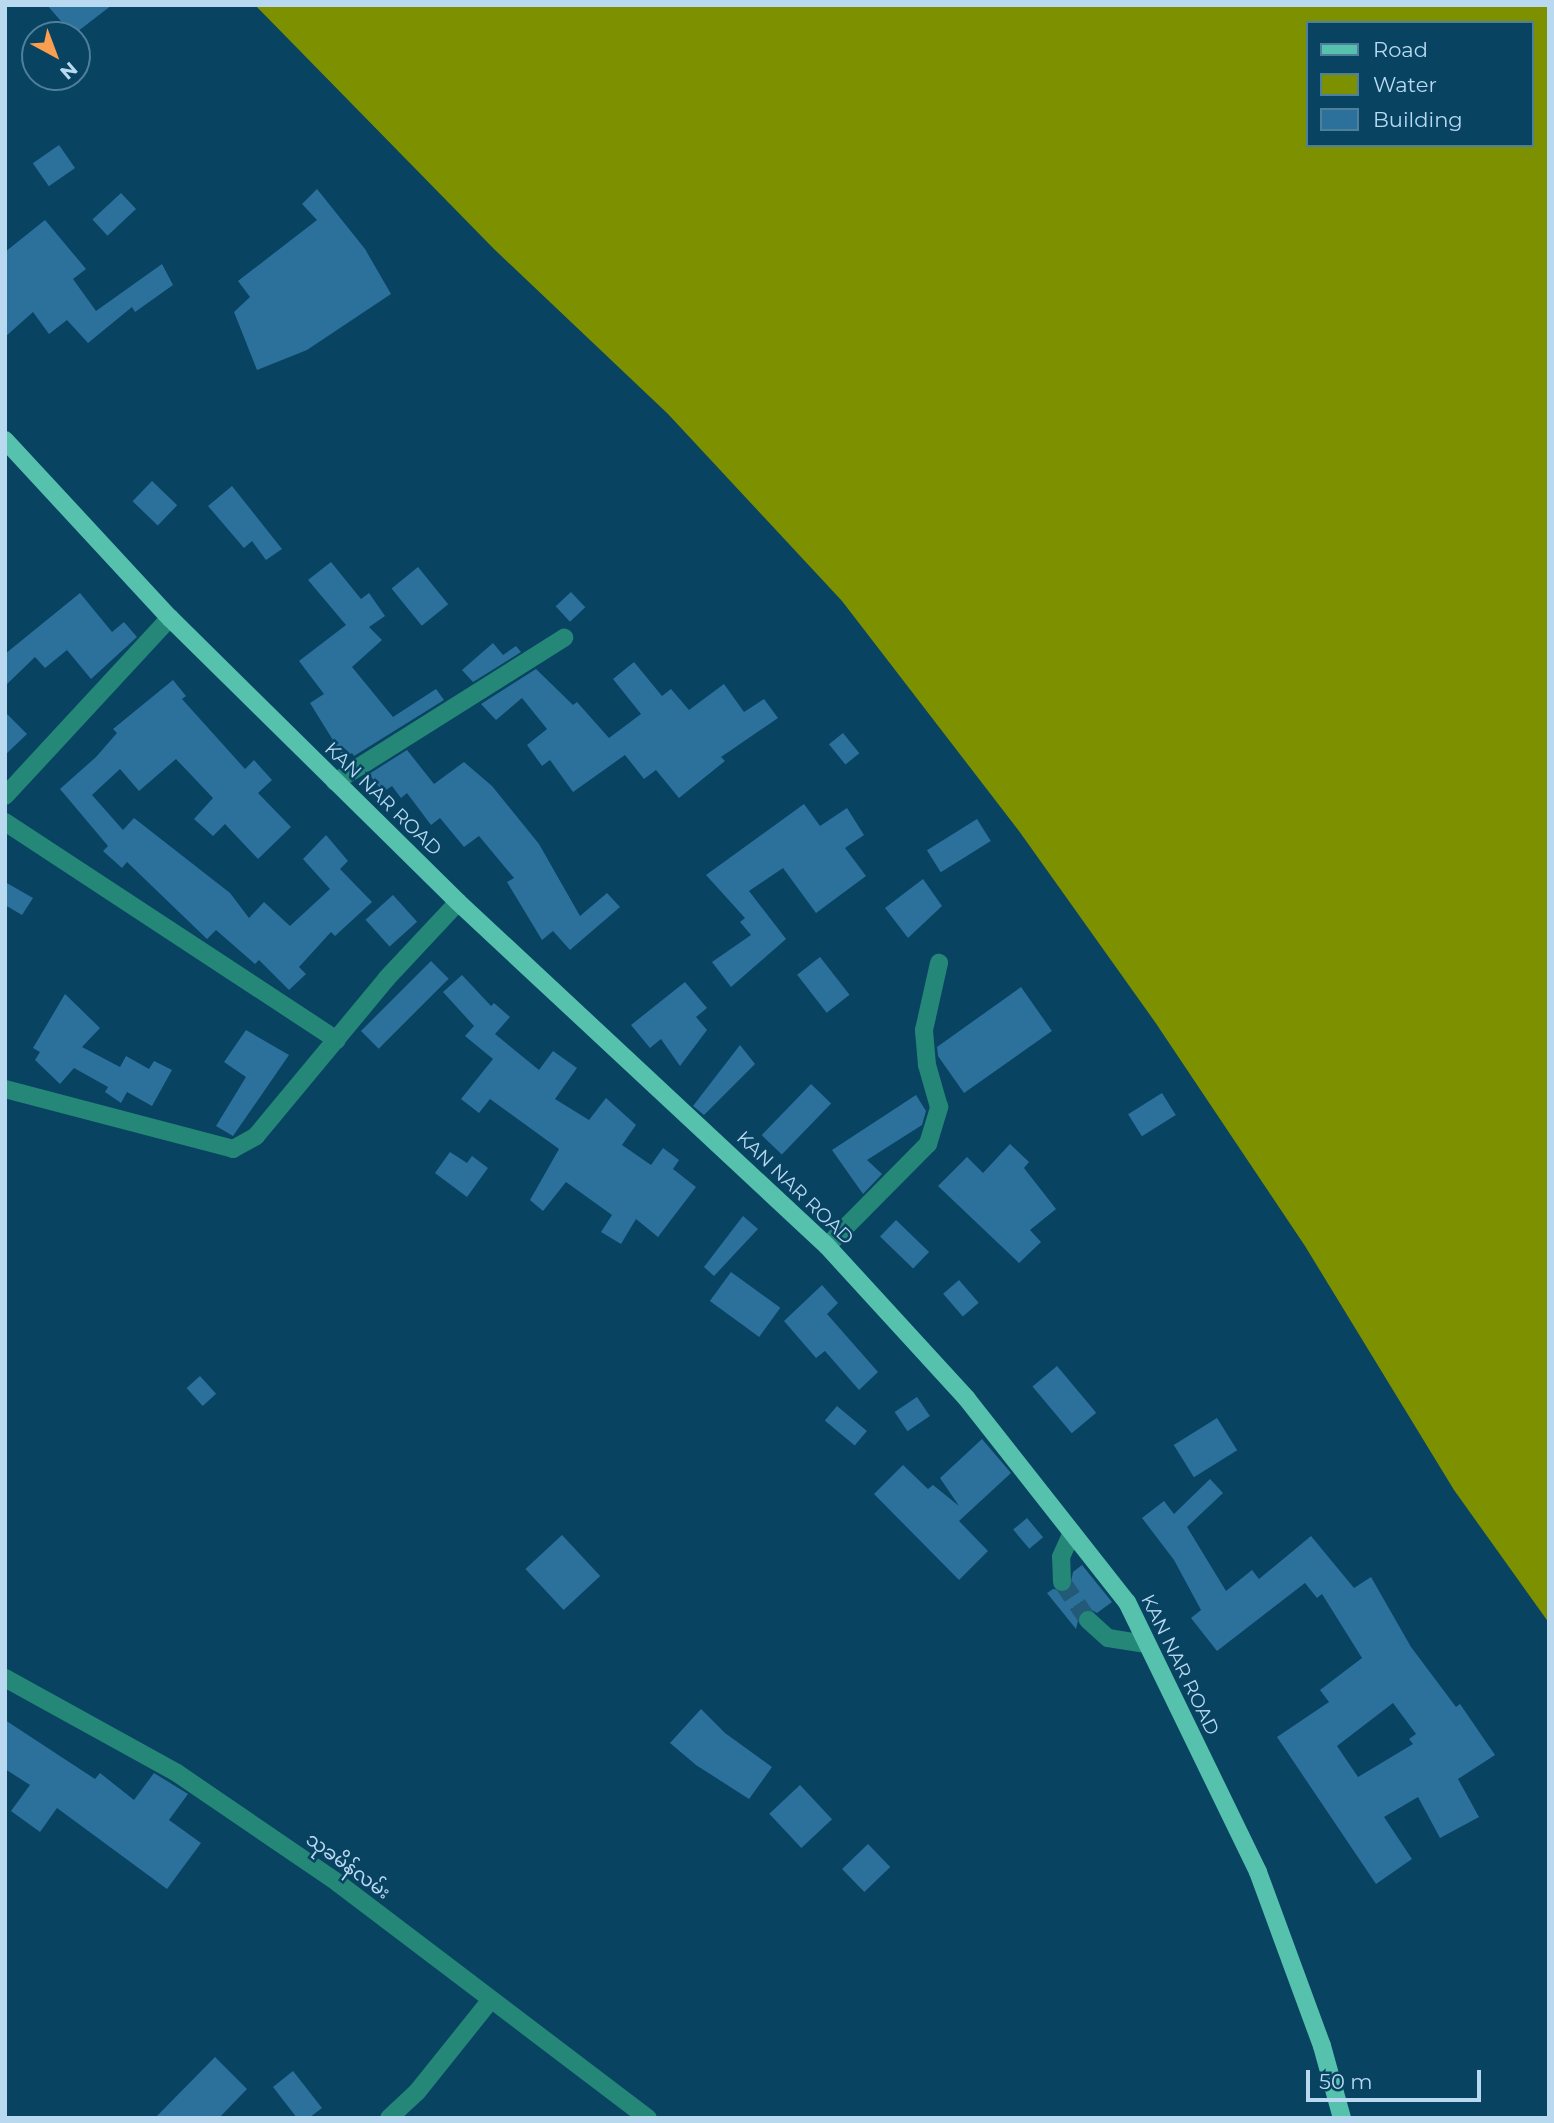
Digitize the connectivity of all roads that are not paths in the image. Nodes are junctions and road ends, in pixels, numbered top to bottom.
1 (5, 440) edge
2 (170, 618) junction
3 (564, 638) dead end
4 (335, 782) junction
5 (5, 796) edge
6 (5, 822) edge
7 (457, 902) junction
8 (939, 963) dead end
9 (337, 1040) junction
10 (5, 1089) edge
11 (827, 1246) junction
12 (1072, 1532) junction
13 (1062, 1581) tunnel mouth
14 (1088, 1620) tunnel mouth
15 (1147, 1644) junction
16 (5, 1678) edge
17 (489, 2001) junction
18 (389, 2118) edge
19 (648, 2118) edge
20 (1342, 2118) edge

1 - 2 main road, KAN NAR ROAD
2 - 4 main road, KAN NAR ROAD
2 - 5 street
3 - 4 street
4 - 7 main road, KAN NAR ROAD
6 - 9 street
7 - 9 street
7 - 11 main road, KAN NAR ROAD
8 - 11 street
9 - 10 street
11 - 12 main road, KAN NAR ROAD
12 - 13 street
12 - 15 main road, KAN NAR ROAD
14 - 15 street
15 - 20 main road, KAN NAR ROAD
16 - 17 street, သုခမိန်လမ်း
17 - 18 street
17 - 19 street, သုခမိန်လမ်း

